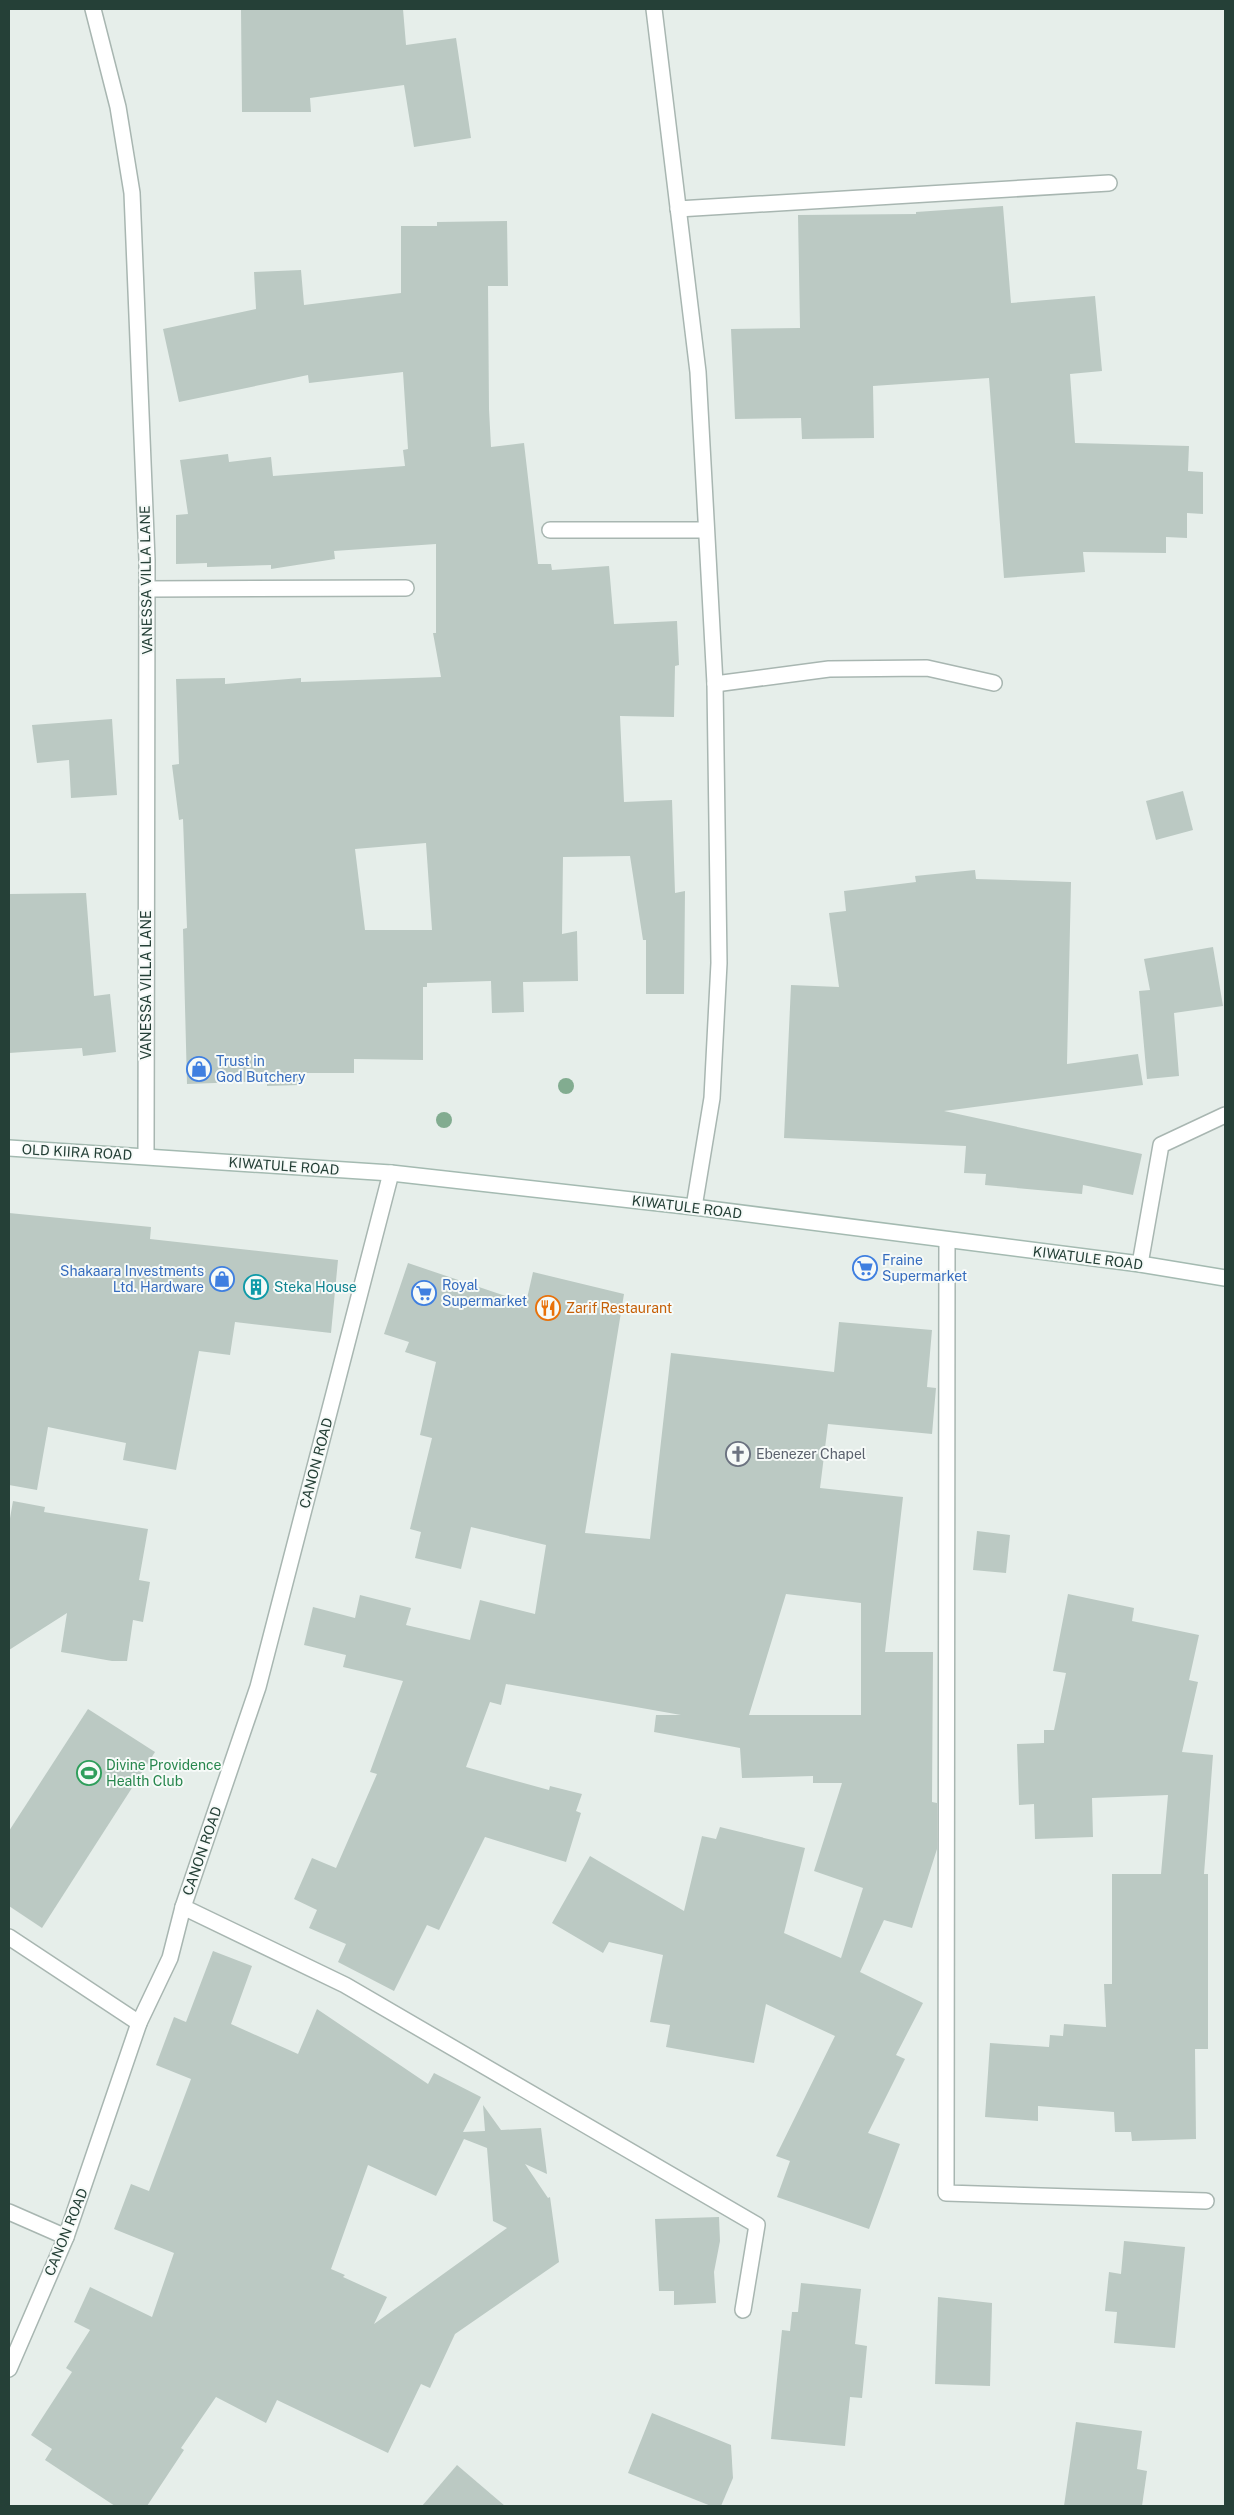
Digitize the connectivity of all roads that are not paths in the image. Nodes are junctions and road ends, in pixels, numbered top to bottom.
1 (93, 9) edge
2 (654, 9) edge
3 (1110, 183) dead end
4 (678, 209) junction
5 (550, 530) dead end
6 (706, 530) junction
7 (406, 588) dead end
8 (147, 589) junction
9 (994, 683) dead end
10 (715, 684) junction
11 (1225, 1115) edge
12 (9, 1148) edge
13 (146, 1156) junction
14 (392, 1173) junction
15 (694, 1207) junction
16 (947, 1240) junction
17 (1140, 1264) junction
18 (1225, 1278) edge
19 (183, 1907) junction
20 (9, 1937) edge
21 (139, 2024) junction
22 (1206, 2201) dead end
23 (9, 2212) edge
24 (66, 2237) junction
25 (743, 2310) dead end
26 (9, 2369) edge

1 - 8 street, VANESSA VILLA LANE
2 - 4 street
3 - 4 street
4 - 6 street
5 - 6 street
6 - 10 street
7 - 8 street
8 - 13 street, VANESSA VILLA LANE
9 - 10 street
10 - 15 street
11 - 17 street
12 - 13 street, OLD KIIRA ROAD
13 - 14 street, KIWATULE ROAD
14 - 15 street, KIWATULE ROAD
14 - 19 street, CANON ROAD
15 - 16 street, KIWATULE ROAD
16 - 17 street, KIWATULE ROAD
16 - 22 street
17 - 18 street, KIWATULE ROAD
19 - 21 street, CANON ROAD
19 - 25 street
20 - 21 street
21 - 24 street, CANON ROAD
23 - 24 street
24 - 26 street, CANON ROAD

